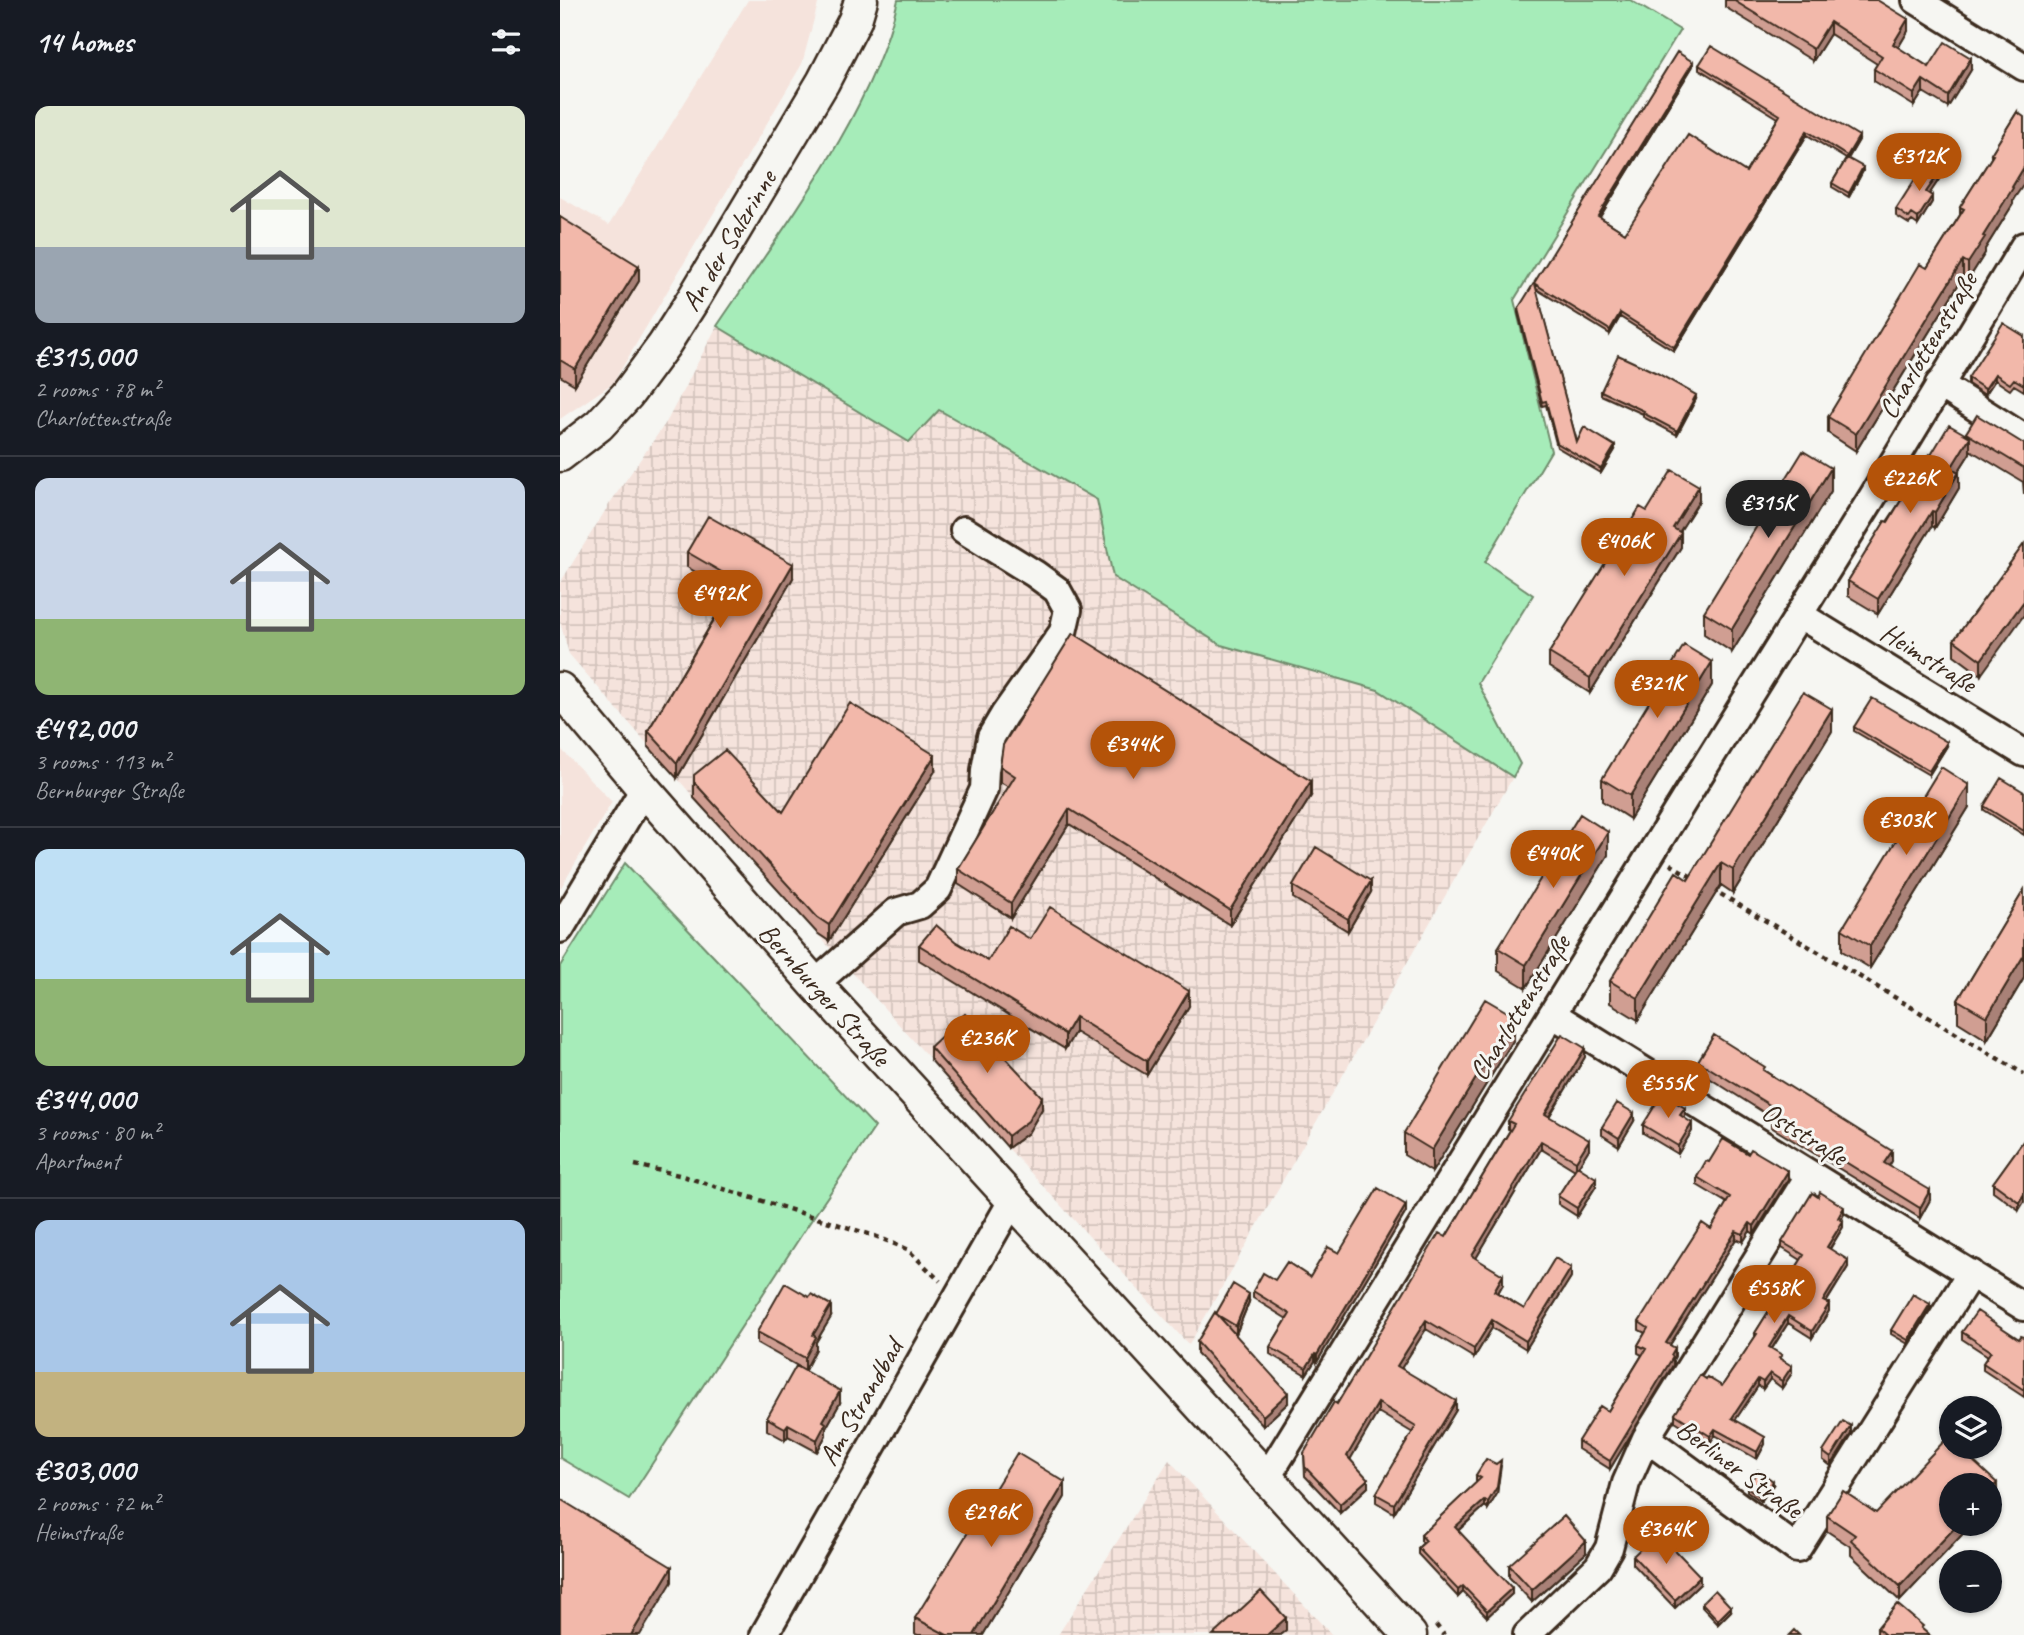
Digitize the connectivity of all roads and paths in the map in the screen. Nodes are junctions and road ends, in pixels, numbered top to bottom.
1 (861, 0) edge
2 (1916, 0) edge
3 (2024, 67) edge
4 (2024, 246) edge
5 (1939, 384) junction
6 (2024, 438) edge
7 (560, 456) edge
8 (964, 530) dead end
9 (1800, 615) junction
10 (560, 689) edge
11 (2024, 753) edge
12 (644, 789) junction
13 (1651, 853) junction
14 (1698, 880) edge
15 (1709, 887) edge
16 (560, 929) edge
17 (815, 984) junction
18 (1552, 1014) junction
19 (2024, 1074) edge
20 (635, 1164) dead end
21 (1810, 1174) junction
22 (1012, 1201) junction
23 (1971, 1273) junction
24 (957, 1295) junction
25 (2024, 1307) edge
26 (1646, 1438) junction
27 (1266, 1479) junction
28 (764, 1635) edge
29 (1410, 1635) edge
30 (1527, 1635) edge

1 - 7 main road, An der Salzrinne
2 - 3 street
4 - 5 street, Charlottenstraße
5 - 6 street
5 - 9 street, Charlottenstraße
8 - 17 street
9 - 11 street, Heimstraße
9 - 13 street, Charlottenstraße
10 - 12 main road, Bernburger Straße
12 - 16 street
12 - 17 main road, Bernburger Straße
13 - 14 path
13 - 18 street, Charlottenstraße
15 - 19 path
17 - 22 main road, Bernburger Straße
18 - 21 street, Oststraße
18 - 27 street, Charlottenstraße
20 - 24 path
21 - 23 street, Oststraße
21 - 26 street, Berliner Straße
22 - 24 street, Am Strandbad
22 - 27 main road, Bernburger Straße
23 - 25 street, Oststraße
23 - 26 street, Berliner Straße
24 - 28 street, Am Strandbad
26 - 30 street, Berliner Straße
27 - 29 main road, Bernburger Straße

